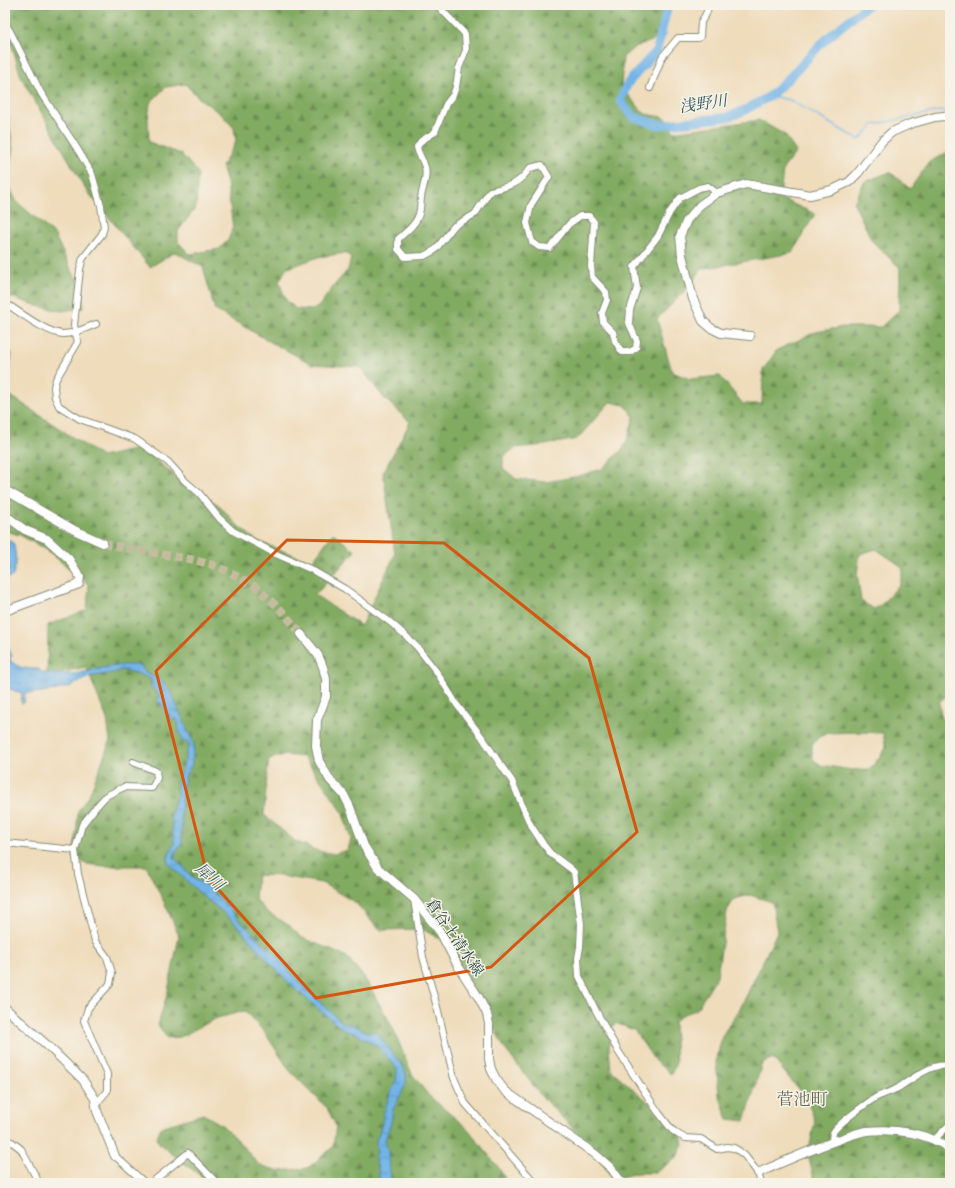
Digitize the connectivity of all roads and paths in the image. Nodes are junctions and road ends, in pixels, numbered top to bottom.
1 (437, 5) edge
2 (709, 5) edge
3 (5, 22) edge
4 (650, 88) dead end
5 (950, 116) edge
6 (717, 193) junction
7 (5, 303) edge
8 (96, 324) dead end
9 (75, 332) junction
10 (750, 336) dead end
11 (5, 490) edge
12 (5, 516) edge
13 (103, 543) tunnel mouth
14 (5, 611) edge
15 (301, 634) tunnel mouth
16 (133, 762) dead end
17 (5, 842) edge
18 (76, 850) junction
19 (414, 899) junction
20 (5, 1008) edge
21 (950, 1068) edge
22 (96, 1104) junction
23 (950, 1124) edge
24 (934, 1140) junction
25 (5, 1142) edge
26 (832, 1142) junction
27 (950, 1149) edge
28 (115, 1156) joint
29 (758, 1173) junction
30 (39, 1183) edge
31 (146, 1183) edge
32 (151, 1183) edge
33 (217, 1183) edge
34 (534, 1183) edge
35 (622, 1183) edge
36 (761, 1183) edge

1 - 6 street
2 - 4 street
3 - 9 street
5 - 6 street
6 - 10 street
7 - 9 street
8 - 9 street
9 - 29 street
11 - 13 street
12 - 14 street
15 - 19 street, 倉谷土清水線
16 - 18 street
17 - 18 street
18 - 22 street
19 - 34 street
19 - 35 street, 倉谷土清水線
20 - 22 street
21 - 26 street
22 - 28 street
23 - 24 street
24 - 26 street
24 - 27 street
25 - 30 street
26 - 29 street
28 - 31 street
29 - 36 street
32 - 33 street

